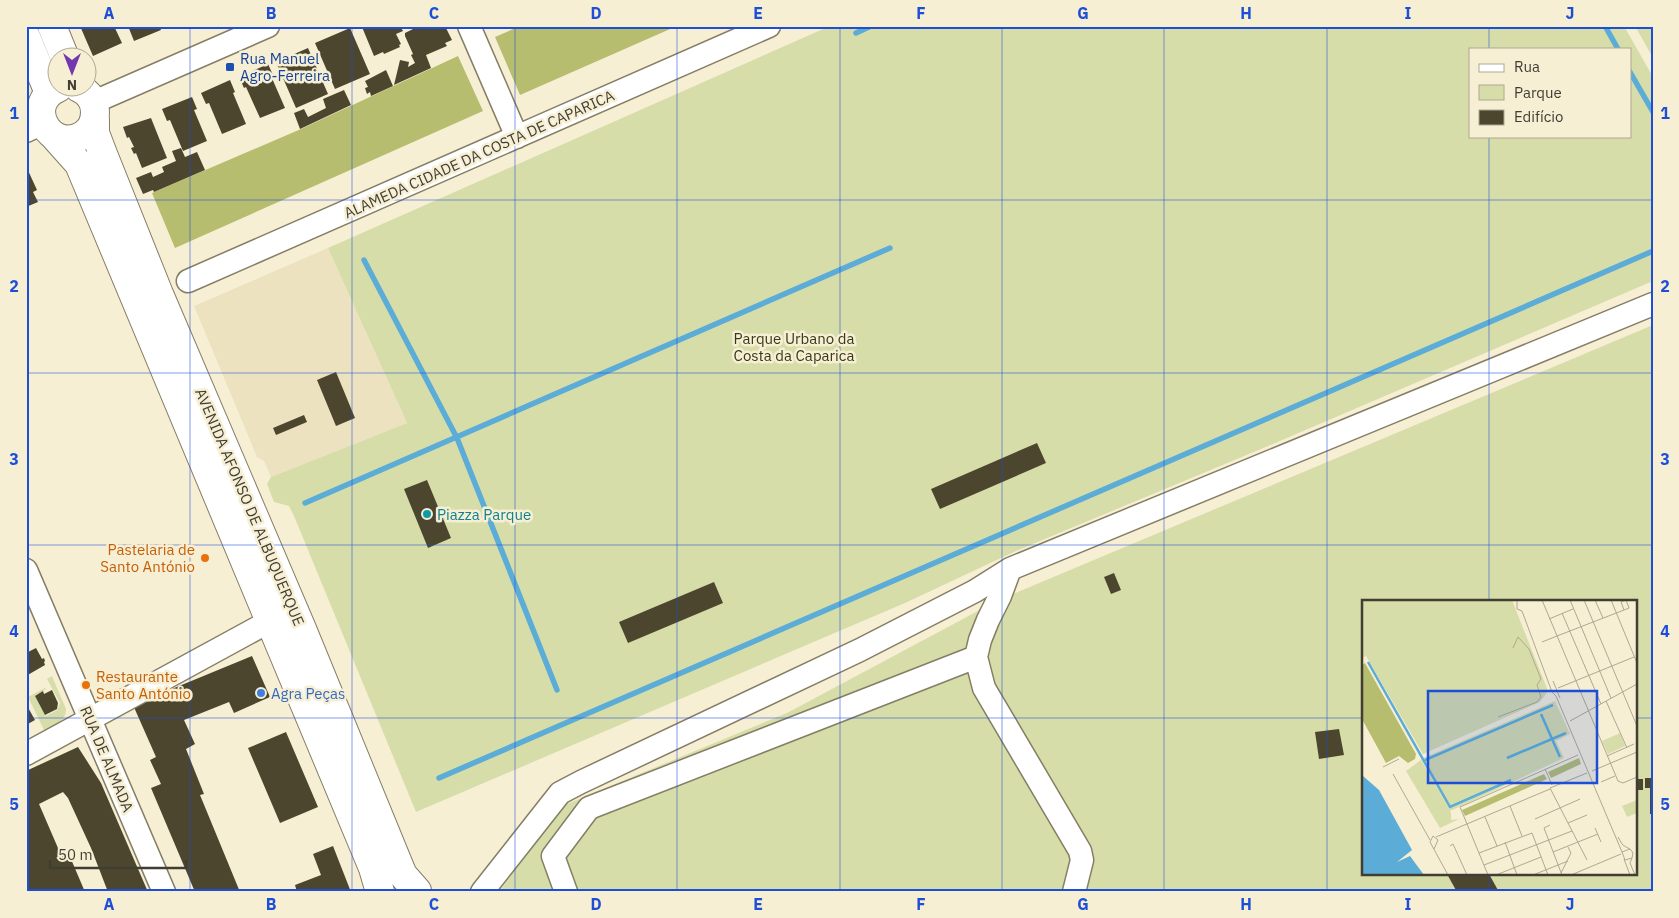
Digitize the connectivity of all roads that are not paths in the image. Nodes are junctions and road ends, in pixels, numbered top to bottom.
1 (52, 26) edge
2 (268, 26) edge
3 (469, 26) edge
4 (769, 26) edge
5 (26, 37) edge
6 (61, 48) edge
7 (48, 79) edge
8 (48, 98) edge
9 (89, 103) edge
10 (41, 130) edge
11 (517, 137) junction
12 (188, 281) dead end
13 (1653, 304) edge
14 (1010, 569) junction
15 (26, 570) edge
16 (270, 621) junction
17 (976, 657) junction
18 (90, 719) junction
19 (26, 754) edge
20 (164, 892) edge
21 (380, 892) edge
22 (416, 892) edge
23 (482, 892) edge
24 (566, 892) edge
25 (1074, 892) edge

1 - 6 main road
2 - 9 street
3 - 11 street
4 - 11 street, ALAMEDA CIDADE DA COSTA DE CAPARICA
5 - 7 main road
8 - 10 main road
9 - 10 main road
9 - 22 main road, AVENIDA AFONSO DE ALBUQUERQUE
10 - 16 main road, AVENIDA AFONSO DE ALBUQUERQUE
11 - 12 street, ALAMEDA CIDADE DA COSTA DE CAPARICA
13 - 14 street
14 - 17 street
14 - 23 street
15 - 18 street, RUA DE ALMADA
16 - 18 street
16 - 21 main road, AVENIDA AFONSO DE ALBUQUERQUE
17 - 24 street
17 - 25 street
18 - 19 street
18 - 20 street, RUA DE ALMADA

